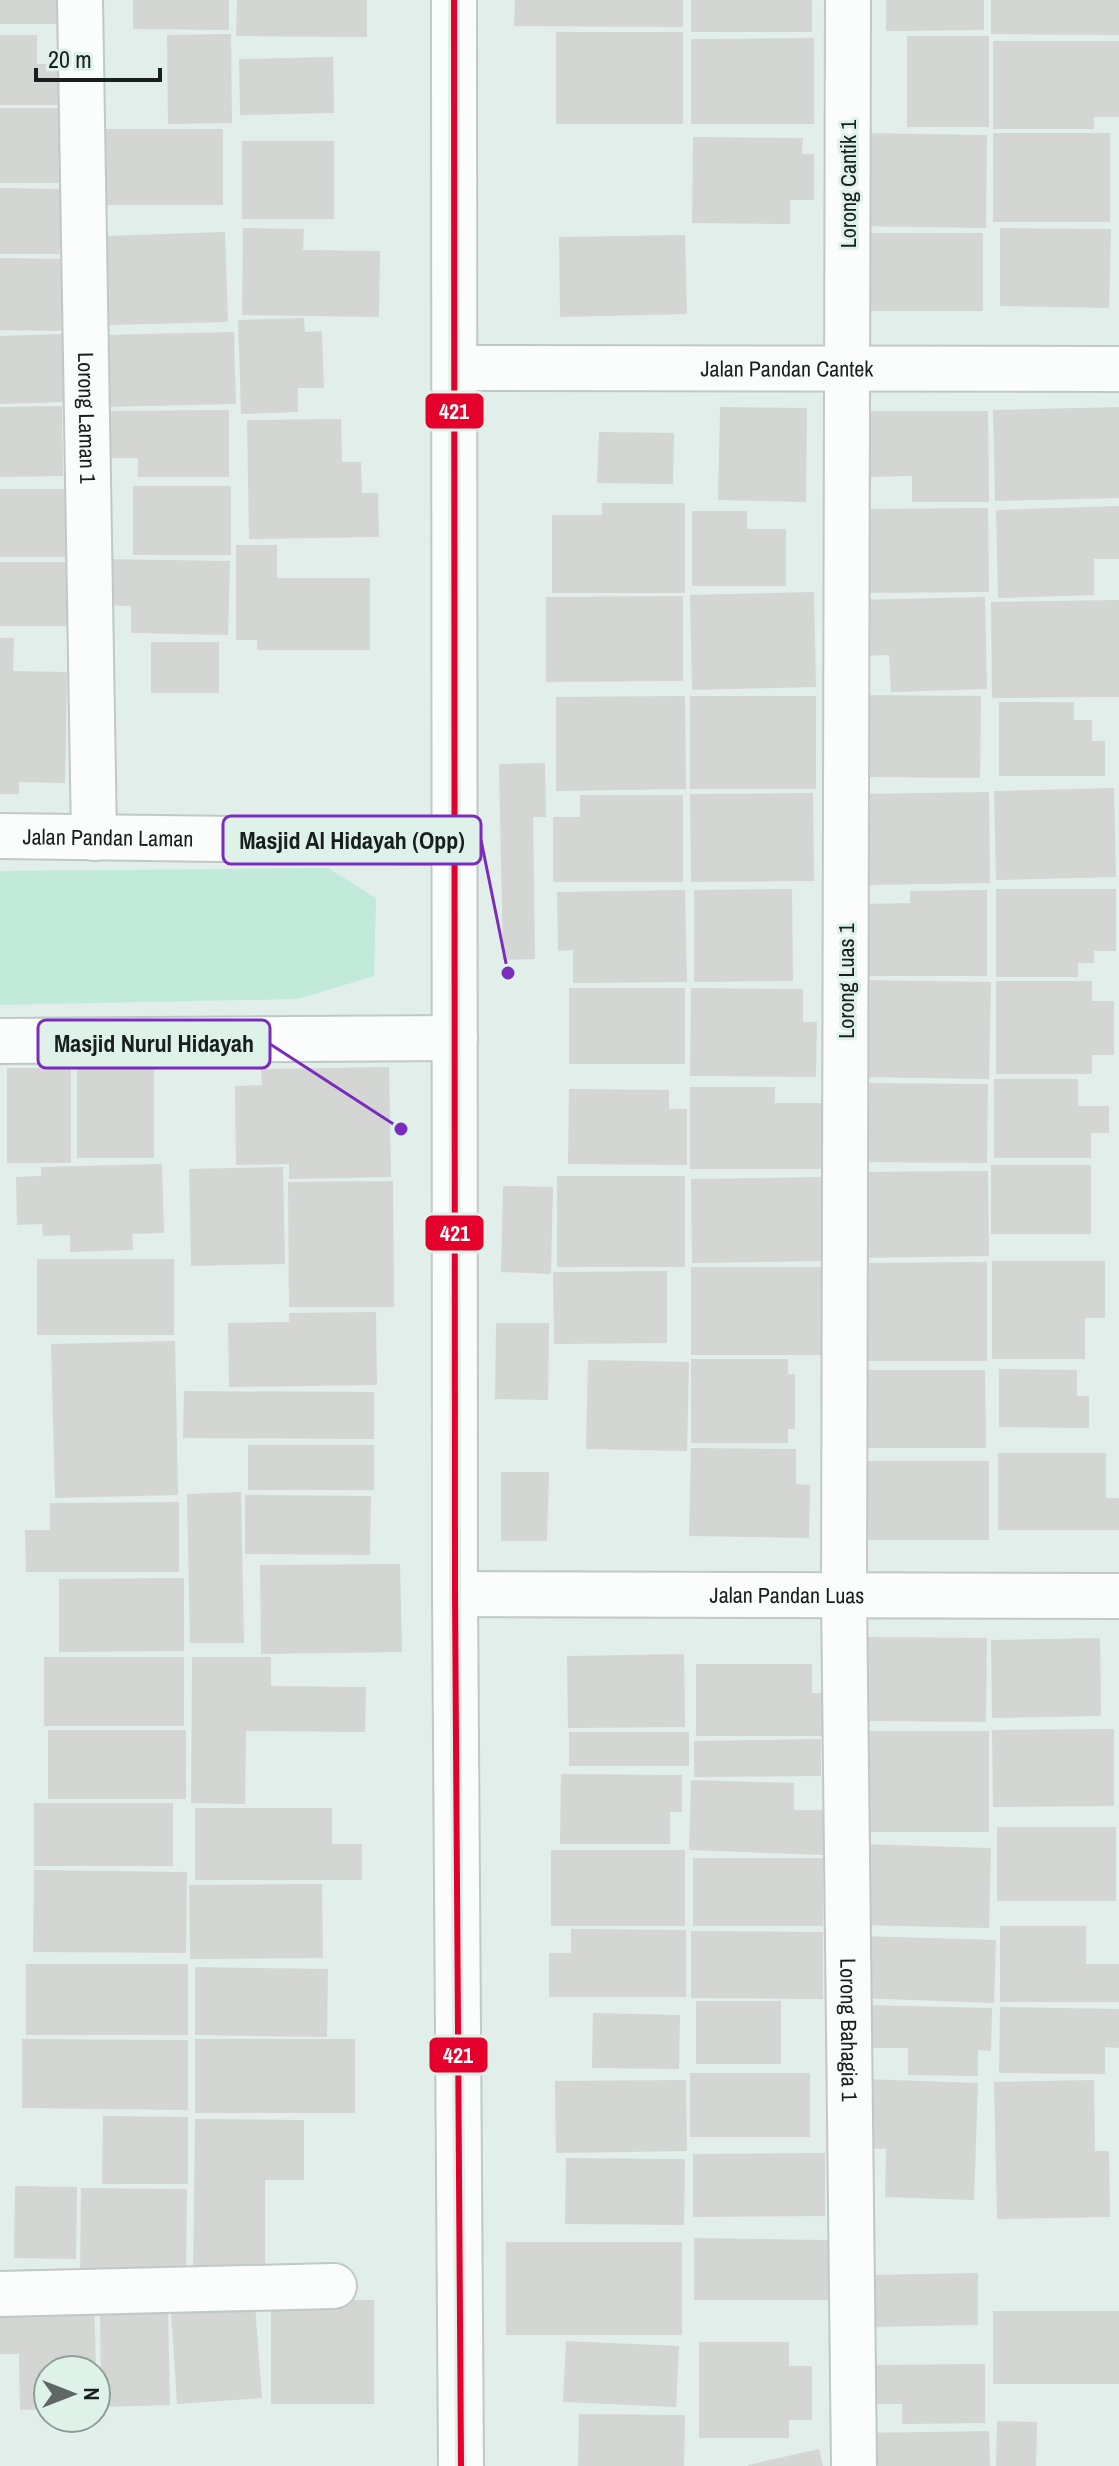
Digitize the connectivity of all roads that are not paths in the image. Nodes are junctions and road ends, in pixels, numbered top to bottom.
1 (80, 0) edge
2 (454, 0) edge
3 (848, 0) edge
4 (848, 367) junction
5 (455, 368) junction
6 (1119, 369) edge
7 (0, 836) edge
8 (94, 838) junction
9 (455, 842) junction
10 (455, 1038) junction
11 (0, 1041) edge
12 (455, 1594) junction
13 (844, 1595) junction
14 (1119, 1596) edge
15 (334, 2286) dead end
16 (0, 2294) edge
17 (461, 2466) edge
18 (854, 2466) edge

1 - 8 street, Lorong Laman 1
2 - 5 street
3 - 4 street, Lorong Cantik 1
4 - 5 street, Jalan Pandan Cantek
4 - 6 street, Jalan Pandan Cantek
4 - 13 street, Lorong Luas 1
5 - 9 street
7 - 8 street, Jalan Pandan Laman
8 - 9 street, Jalan Pandan Laman
9 - 10 street
10 - 11 street
10 - 12 street
12 - 13 street, Jalan Pandan Luas
12 - 17 street
13 - 14 street, Jalan Pandan Luas
13 - 18 street, Lorong Bahagia 1
15 - 16 street

